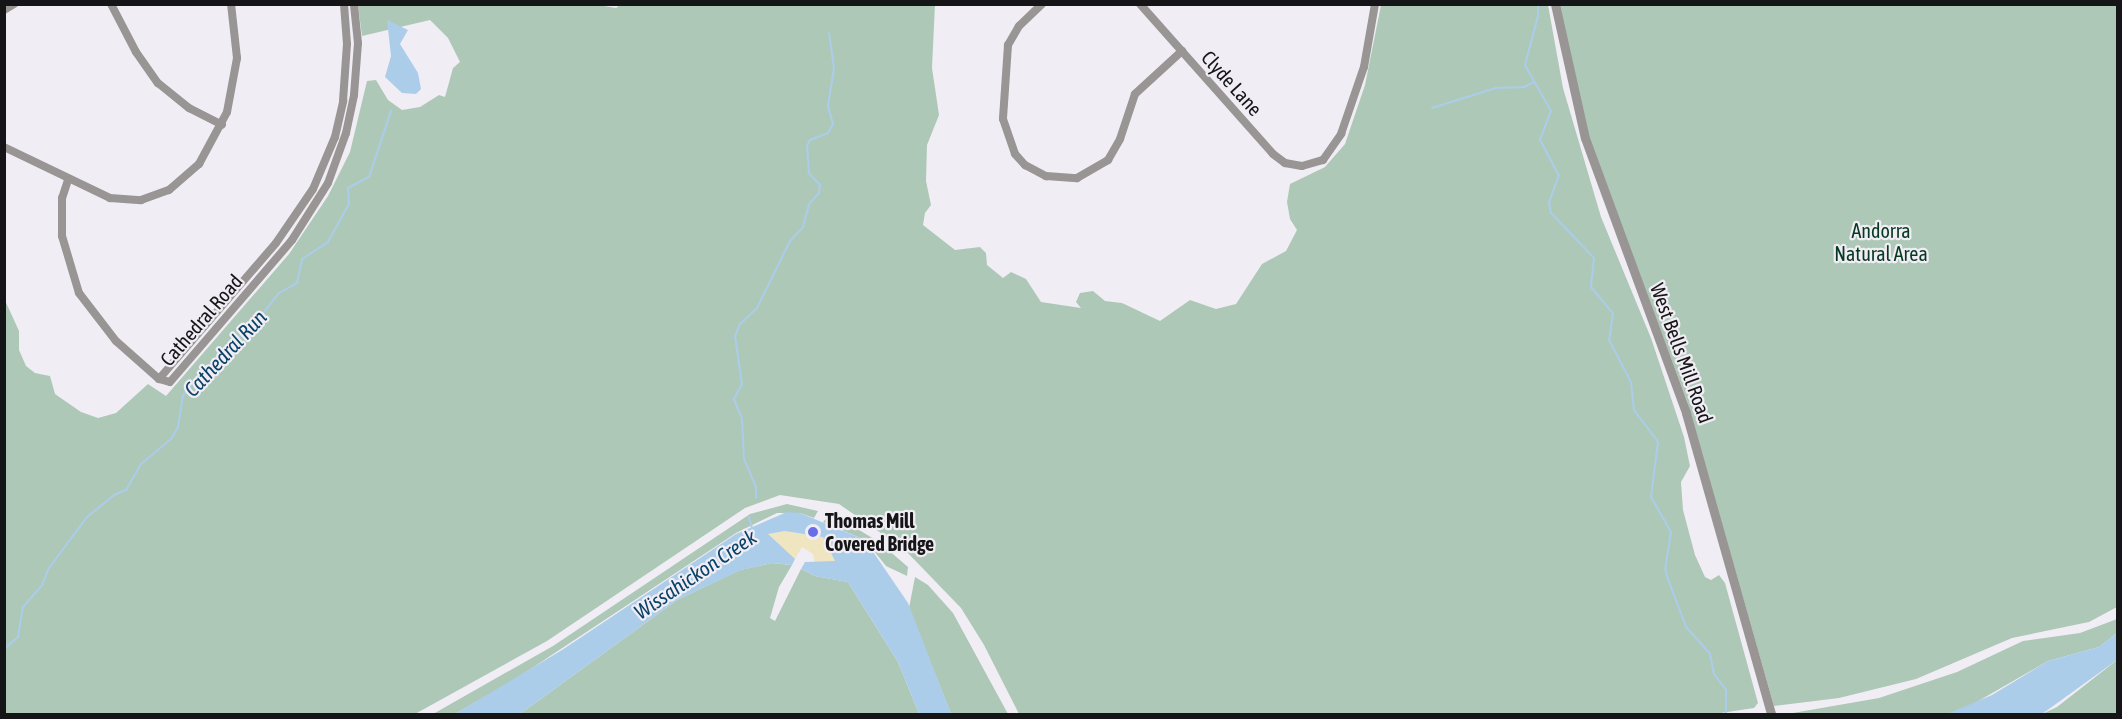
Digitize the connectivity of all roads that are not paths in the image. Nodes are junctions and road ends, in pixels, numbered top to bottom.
1 (14, 4) edge
2 (111, 4) edge
3 (231, 4) edge
4 (344, 4) edge
5 (354, 4) edge
6 (1042, 4) edge
7 (1140, 4) edge
8 (1375, 4) edge
9 (1555, 4) edge
10 (4, 10) edge
11 (1182, 51) junction
12 (222, 125) junction
13 (4, 147) edge
14 (68, 180) junction
15 (159, 379) junction
16 (1771, 714) edge

1 - 10 street
2 - 12 street
3 - 12 street
4 - 15 street, Cathedral Road
5 - 15 street, Cathedral Road
6 - 11 street
7 - 11 street, Clyde Lane
8 - 11 street, Clyde Lane
9 - 16 street, West Bells Mill Road
12 - 14 street
13 - 14 street
14 - 15 street

